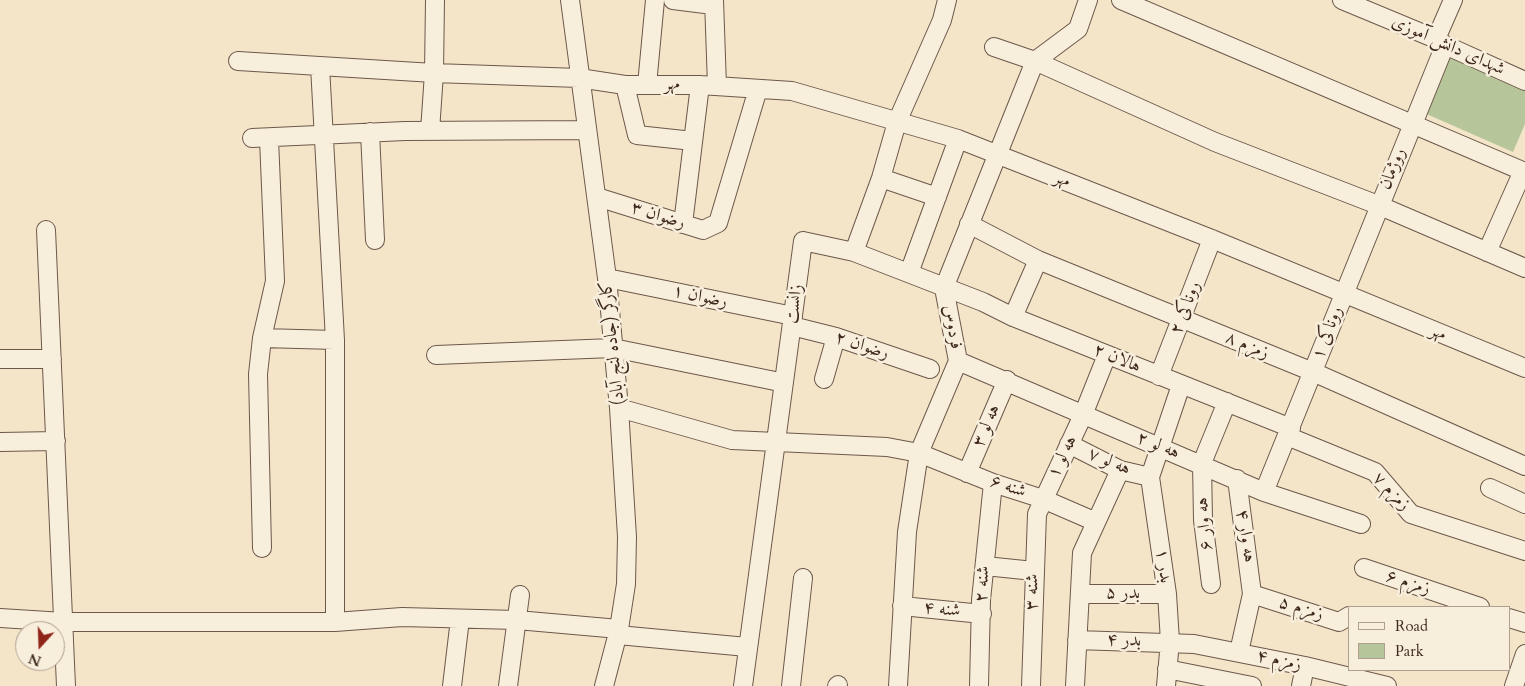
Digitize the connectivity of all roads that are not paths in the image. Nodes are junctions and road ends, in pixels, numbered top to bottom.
1 (435, 0) edge
2 (570, 0) edge
3 (655, 0) edge
4 (673, 0) edge
5 (947, 0) edge
6 (1088, 0) edge
7 (1121, 0) edge
8 (1342, 0) edge
9 (1453, 0) edge
10 (714, 3) edge
11 (1160, 8) edge
12 (1440, 42) junction
13 (994, 47) dead end
14 (238, 61) dead end
15 (1035, 61) junction
16 (320, 66) junction
17 (434, 73) junction
18 (579, 78) junction
19 (1525, 81) edge
20 (625, 85) junction
21 (647, 85) junction
22 (700, 85) junction
23 (717, 86) junction
24 (758, 89) junction
25 (897, 122) junction
26 (1412, 123) junction
27 (587, 130) junction
28 (430, 131) junction
29 (370, 132) junction
30 (323, 134) junction
31 (958, 139) junction
32 (693, 141) junction
33 (996, 154) junction
34 (1524, 171) edge
35 (880, 178) junction
36 (598, 197) junction
37 (937, 197) junction
38 (1378, 205) junction
39 (683, 224) junction
40 (969, 224) junction
41 (46, 230) dead end
42 (1212, 239) junction
43 (375, 240) dead end
44 (854, 252) junction
45 (1487, 252) junction
46 (1038, 260) junction
47 (1525, 268) edge
48 (909, 273) junction
49 (607, 278) junction
50 (944, 288) junction
51 (1343, 293) junction
52 (1013, 317) junction
53 (1182, 320) junction
54 (793, 321) junction
55 (836, 337) junction
56 (262, 338) junction
57 (335, 340) junction
58 (613, 348) junction
59 (436, 355) dead end
60 (1107, 355) junction
61 (0, 359) edge
62 (52, 359) junction
63 (958, 361) junction
64 (1525, 368) edge
65 (930, 369) dead end
66 (1313, 372) junction
67 (1159, 376) junction
68 (824, 379) dead end
69 (1007, 380) junction
70 (775, 381) dead end
71 (1181, 385) junction
72 (1227, 402) junction
73 (620, 408) junction
74 (1084, 415) junction
75 (1289, 432) junction
76 (56, 441) junction
77 (0, 442) edge
78 (774, 443) junction
79 (1069, 444) junction
80 (1159, 448) junction
81 (919, 453) junction
82 (1202, 464) junction
83 (1525, 466) edge
84 (1120, 470) junction
85 (967, 473) junction
86 (1150, 476) junction
87 (1237, 478) junction
88 (993, 483) junction
89 (1490, 488) dead end
90 (1264, 492) junction
91 (1043, 499) junction
92 (1525, 504) edge
93 (1096, 522) junction
94 (1361, 524) dead end
95 (262, 548) dead end
96 (1525, 551) edge
97 (984, 566) junction
98 (1364, 568) dead end
99 (1034, 571) junction
100 (803, 578) dead end
101 (1212, 584) dead end
102 (1080, 594) junction
103 (1167, 594) junction
104 (1252, 594) junction
105 (520, 595) dead end
106 (902, 606) junction
107 (1477, 606) edge
108 (982, 614) junction
109 (1348, 617) edge
110 (0, 618) edge
111 (1510, 618) edge
112 (460, 619) junction
113 (517, 620) junction
114 (48, 621) edge
115 (64, 621) edge
116 (65, 622) edge
117 (334, 622) junction
118 (1525, 623) edge
119 (618, 632) junction
120 (1077, 640) junction
121 (1170, 641) junction
122 (747, 647) junction
123 (1239, 652) junction
124 (65, 654) edge
125 (1525, 654) edge
126 (1305, 666) junction
127 (1516, 675) edge
128 (1166, 677) edge
129 (66, 686) edge
130 (452, 686) edge
131 (508, 686) edge
132 (604, 686) edge
133 (743, 686) edge
134 (791, 686) edge
135 (898, 686) edge
136 (979, 686) edge
137 (1031, 686) edge
138 (1075, 686) edge
139 (1252, 686) edge
140 (1301, 686) edge
141 (1387, 686) edge

1 - 17 street
2 - 18 street, کارگر (جاده لنج آباد)
3 - 21 street
4 - 10 street
5 - 25 street
6 - 15 street
7 - 11 street
8 - 12 street, شهدای دانش آموزی
9 - 12 street, روژمان
10 - 23 street
11 - 26 street
12 - 19 street, شهدای دانش آموزی
12 - 26 street, روژمان
13 - 15 street
14 - 16 street, مهر
15 - 33 street, فردوس
15 - 38 street
16 - 17 street, مهر
16 - 30 street
17 - 18 street, مهر
17 - 28 street
18 - 20 street, مهر
18 - 27 street, کارگر (جاده لنج آباد)
20 - 21 street, مهر
20 - 32 street
21 - 22 street, مهر
22 - 23 street, مهر
22 - 32 street
23 - 24 street, مهر
24 - 25 street, مهر
24 - 39 street, رضوان ۳
25 - 31 street, مهر
25 - 35 street
26 - 34 street
26 - 38 street, روژمان
27 - 28 street
27 - 36 street, کارگر (جاده لنج آباد)
28 - 29 street
29 - 30 street
29 - 43 street
30 - 56 street
30 - 57 street
31 - 33 street, مهر
31 - 37 street
32 - 39 street
33 - 40 street, فردوس
33 - 42 street, مهر
34 - 45 street
35 - 37 street
35 - 44 street
36 - 39 street, رضوان ۳
36 - 49 street, کارگر (جاده لنج آباد)
37 - 48 street
38 - 45 street
38 - 51 street, روژمان
40 - 46 street, زمزم ۸
40 - 50 street, فردوس
41 - 62 street
42 - 51 street, مهر
42 - 53 street, روناکی ۲
44 - 48 street
44 - 54 street, زانست
45 - 47 street
46 - 52 street
46 - 53 street, زمزم ۸
48 - 50 street
49 - 54 street, رضوان ۱
49 - 58 street, کارگر (جاده لنج آباد)
50 - 52 street, هالان ۲
50 - 63 street, فردوس
51 - 64 street, مهر
51 - 66 street, روناکی ۱
52 - 60 street, هالان ۲
53 - 66 street, زمزم ۸
53 - 67 street, روناکی ۲
54 - 55 street, رضوان ۲
54 - 78 street, زانست
55 - 65 street, رضوان ۲
55 - 68 street
56 - 57 street
56 - 95 street
57 - 117 street
58 - 59 street
58 - 70 street
58 - 73 street, کارگر (جاده لنج آباد)
60 - 67 street, هالان ۲
60 - 74 street, هه لو ۱
61 - 62 street
62 - 76 street
63 - 69 street, هه لو ۲
63 - 81 street, فردوس
66 - 75 street
66 - 83 street, زمزم ۸
67 - 71 street, هالان ۲
69 - 74 street, هه لو ۲
69 - 85 street, هه لو ۳
71 - 72 street, هالان ۲
71 - 80 street, بدر ۱
72 - 75 street, هالان ۲
72 - 82 street
73 - 78 street
73 - 119 street, کارگر (جاده لنج آباد)
74 - 79 street, هه لو ۱
74 - 80 street, هه لو ۲
75 - 90 street
75 - 96 street, زمزم ۷
76 - 77 street
76 - 115 street
78 - 81 street
78 - 122 street, زانست
79 - 84 street, هه لو ۷
79 - 91 street, هه لو ۱
80 - 82 street, هه لو ۲
80 - 86 street, بدر ۱
81 - 85 street, شنه ۶
81 - 106 street, فردوس
82 - 87 street, هه لو ۲
82 - 101 street, هه وار ۶
84 - 86 street, هه لو ۷
84 - 93 street
85 - 88 street, شنه ۶
86 - 103 street, بدر ۱
87 - 90 street, هه لو ۲
87 - 104 street, هه وار ۴
88 - 91 street, شنه ۶
88 - 97 street, شنه ۲
89 - 92 street
90 - 94 street, هه لو ۲
91 - 93 street, شنه ۶
91 - 99 street, شنه ۳
93 - 102 street
97 - 99 street
97 - 108 street, شنه ۲
98 - 107 street, زمزم ۶
99 - 137 street, شنه ۳
100 - 134 street
102 - 103 street, بدر ۵
102 - 120 street
103 - 121 street, بدر ۱
104 - 109 street, زمزم ۵
104 - 123 street
105 - 113 street
106 - 108 street, شنه ۴
106 - 135 street, فردوس
108 - 136 street, شنه ۲
110 - 114 street
111 - 118 street
112 - 113 street
112 - 117 street
112 - 130 street
113 - 119 street
113 - 131 street
116 - 117 street
119 - 122 street
119 - 132 street, کارگر (جاده لنج آباد)
120 - 121 street, بدر ۴
120 - 138 street
121 - 123 street, زمزم ۴
121 - 128 street, بدر ۱
122 - 133 street, زانست
123 - 126 street, زمزم ۴
124 - 129 street
125 - 127 street
126 - 140 street
126 - 141 street, زمزم ۴
128 - 139 street

